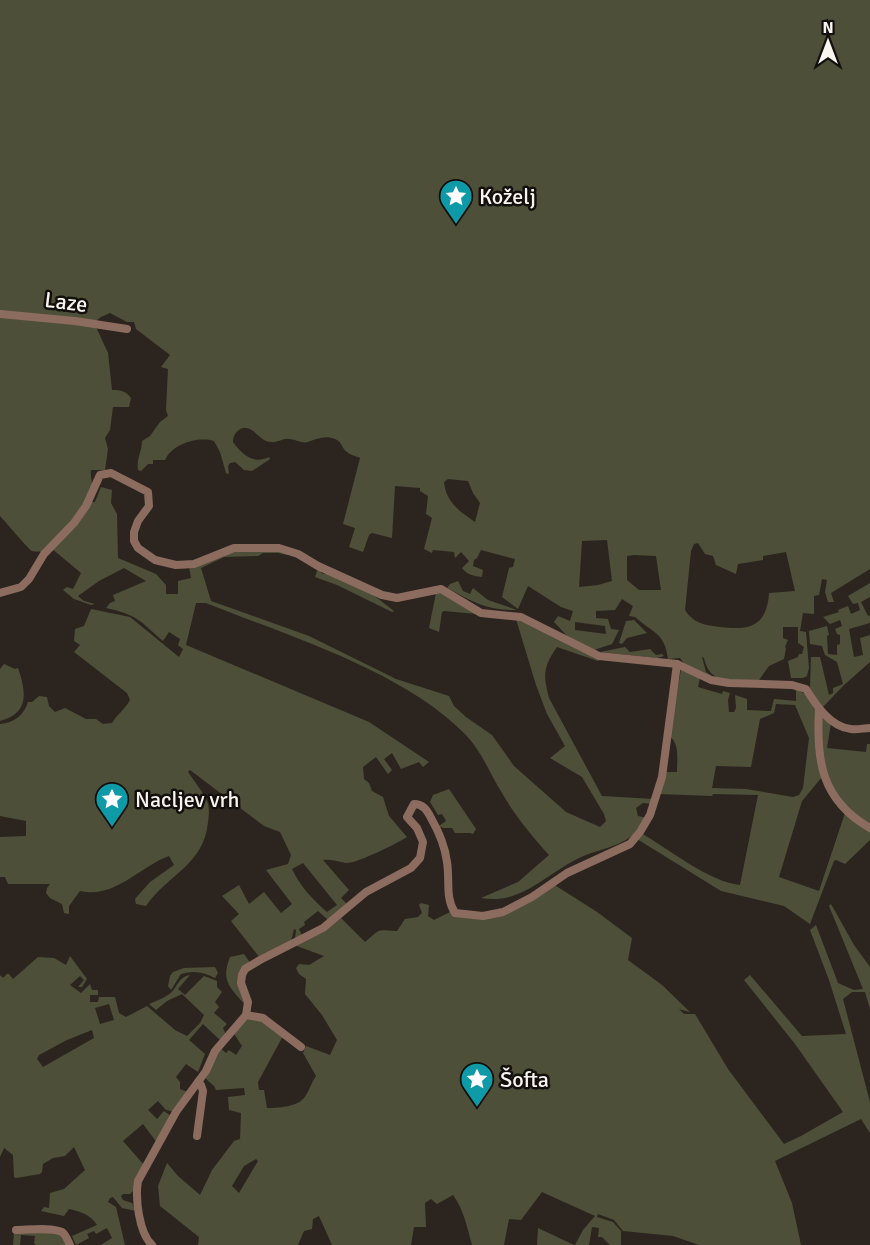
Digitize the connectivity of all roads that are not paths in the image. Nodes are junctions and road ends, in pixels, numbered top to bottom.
1 (0, 314) edge
2 (127, 329) dead end
3 (0, 593) edge
4 (677, 664) junction
5 (819, 709) junction
6 (870, 728) edge
7 (870, 828) edge
8 (246, 1015) junction
9 (301, 1047) dead end
10 (198, 1082) junction
11 (197, 1136) dead end
12 (16, 1230) dead end
13 (70, 1245) edge
14 (152, 1245) edge

1 - 2 street, Laze
3 - 4 street
4 - 5 street
4 - 8 street
5 - 6 street
5 - 7 street
8 - 9 street
8 - 10 street
10 - 11 street
10 - 14 street
12 - 13 street

